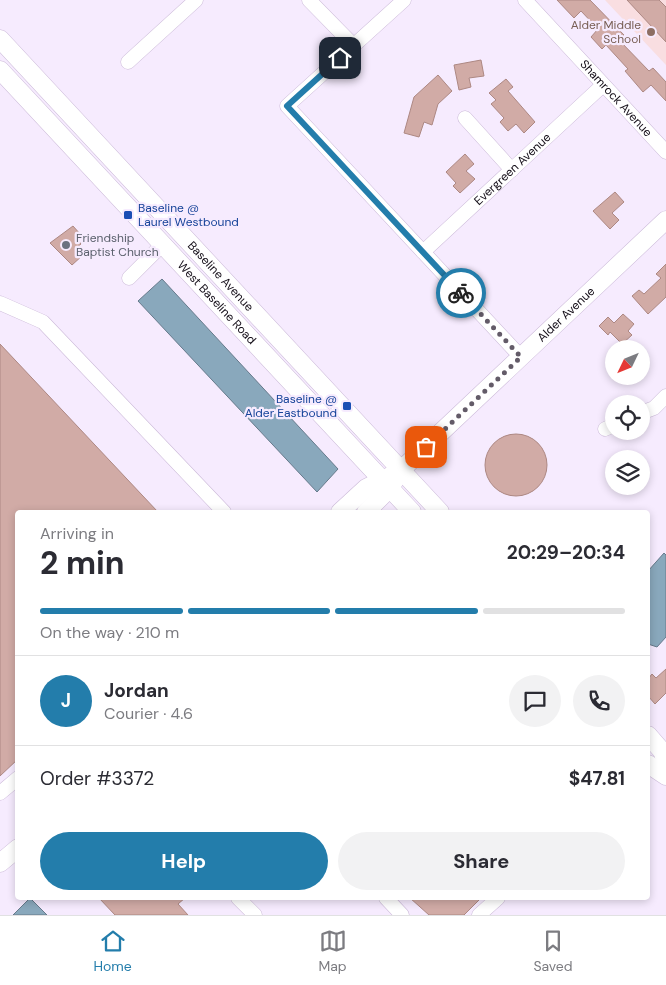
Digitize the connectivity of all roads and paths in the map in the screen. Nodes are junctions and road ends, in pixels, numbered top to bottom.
1 (196, 0) edge
2 (309, 0) edge
3 (404, 0) edge
4 (525, 0) edge
5 (0, 39) edge
6 (354, 46) junction
7 (128, 62) dead end
8 (0, 70) edge
9 (603, 85) junction
10 (465, 118) dead end
11 (666, 152) edge
12 (512, 170) junction
13 (666, 220) edge
14 (164, 244) junction
15 (423, 252) junction
16 (128, 278) dead end
17 (0, 303) edge
18 (521, 357) junction
19 (666, 396) edge
20 (650, 410) edge
21 (401, 470) junction
22 (386, 484) junction
23 (222, 510) edge
24 (342, 510) edge
25 (367, 510) edge
26 (410, 510) edge
27 (438, 510) edge
28 (650, 737) edge
29 (666, 761) edge
30 (650, 765) edge
31 (666, 776) edge
32 (15, 780) edge
33 (0, 793) edge
34 (15, 850) edge
35 (0, 863) edge
36 (240, 900) edge
37 (388, 900) edge
38 (496, 900) edge
39 (255, 915) edge
40 (402, 915) edge
41 (479, 915) edge

1 - 7 street
2 - 6 street
3 - 6 street
4 - 9 street, Shamrock Avenue
5 - 21 main road, Baseline Avenue
6 - 15 street
8 - 14 main road, West Baseline Road
9 - 11 street, Shamrock Avenue
9 - 12 street, Evergreen Avenue
10 - 12 street
12 - 15 street, Evergreen Avenue
13 - 18 main road, Alder Avenue
14 - 16 street
14 - 22 main road, West Baseline Road
15 - 18 street
17 - 23 street
18 - 21 main road, Alder Avenue
19 - 20 street
21 - 22 main road, Alder Avenue
21 - 27 main road, Baseline Avenue
22 - 24 main road, Alder Avenue
22 - 25 main road, Alder Avenue
22 - 26 main road, West Baseline Road
28 - 29 main road
30 - 31 main road
32 - 33 street
34 - 35 main road
36 - 39 street
37 - 40 street
38 - 41 street

